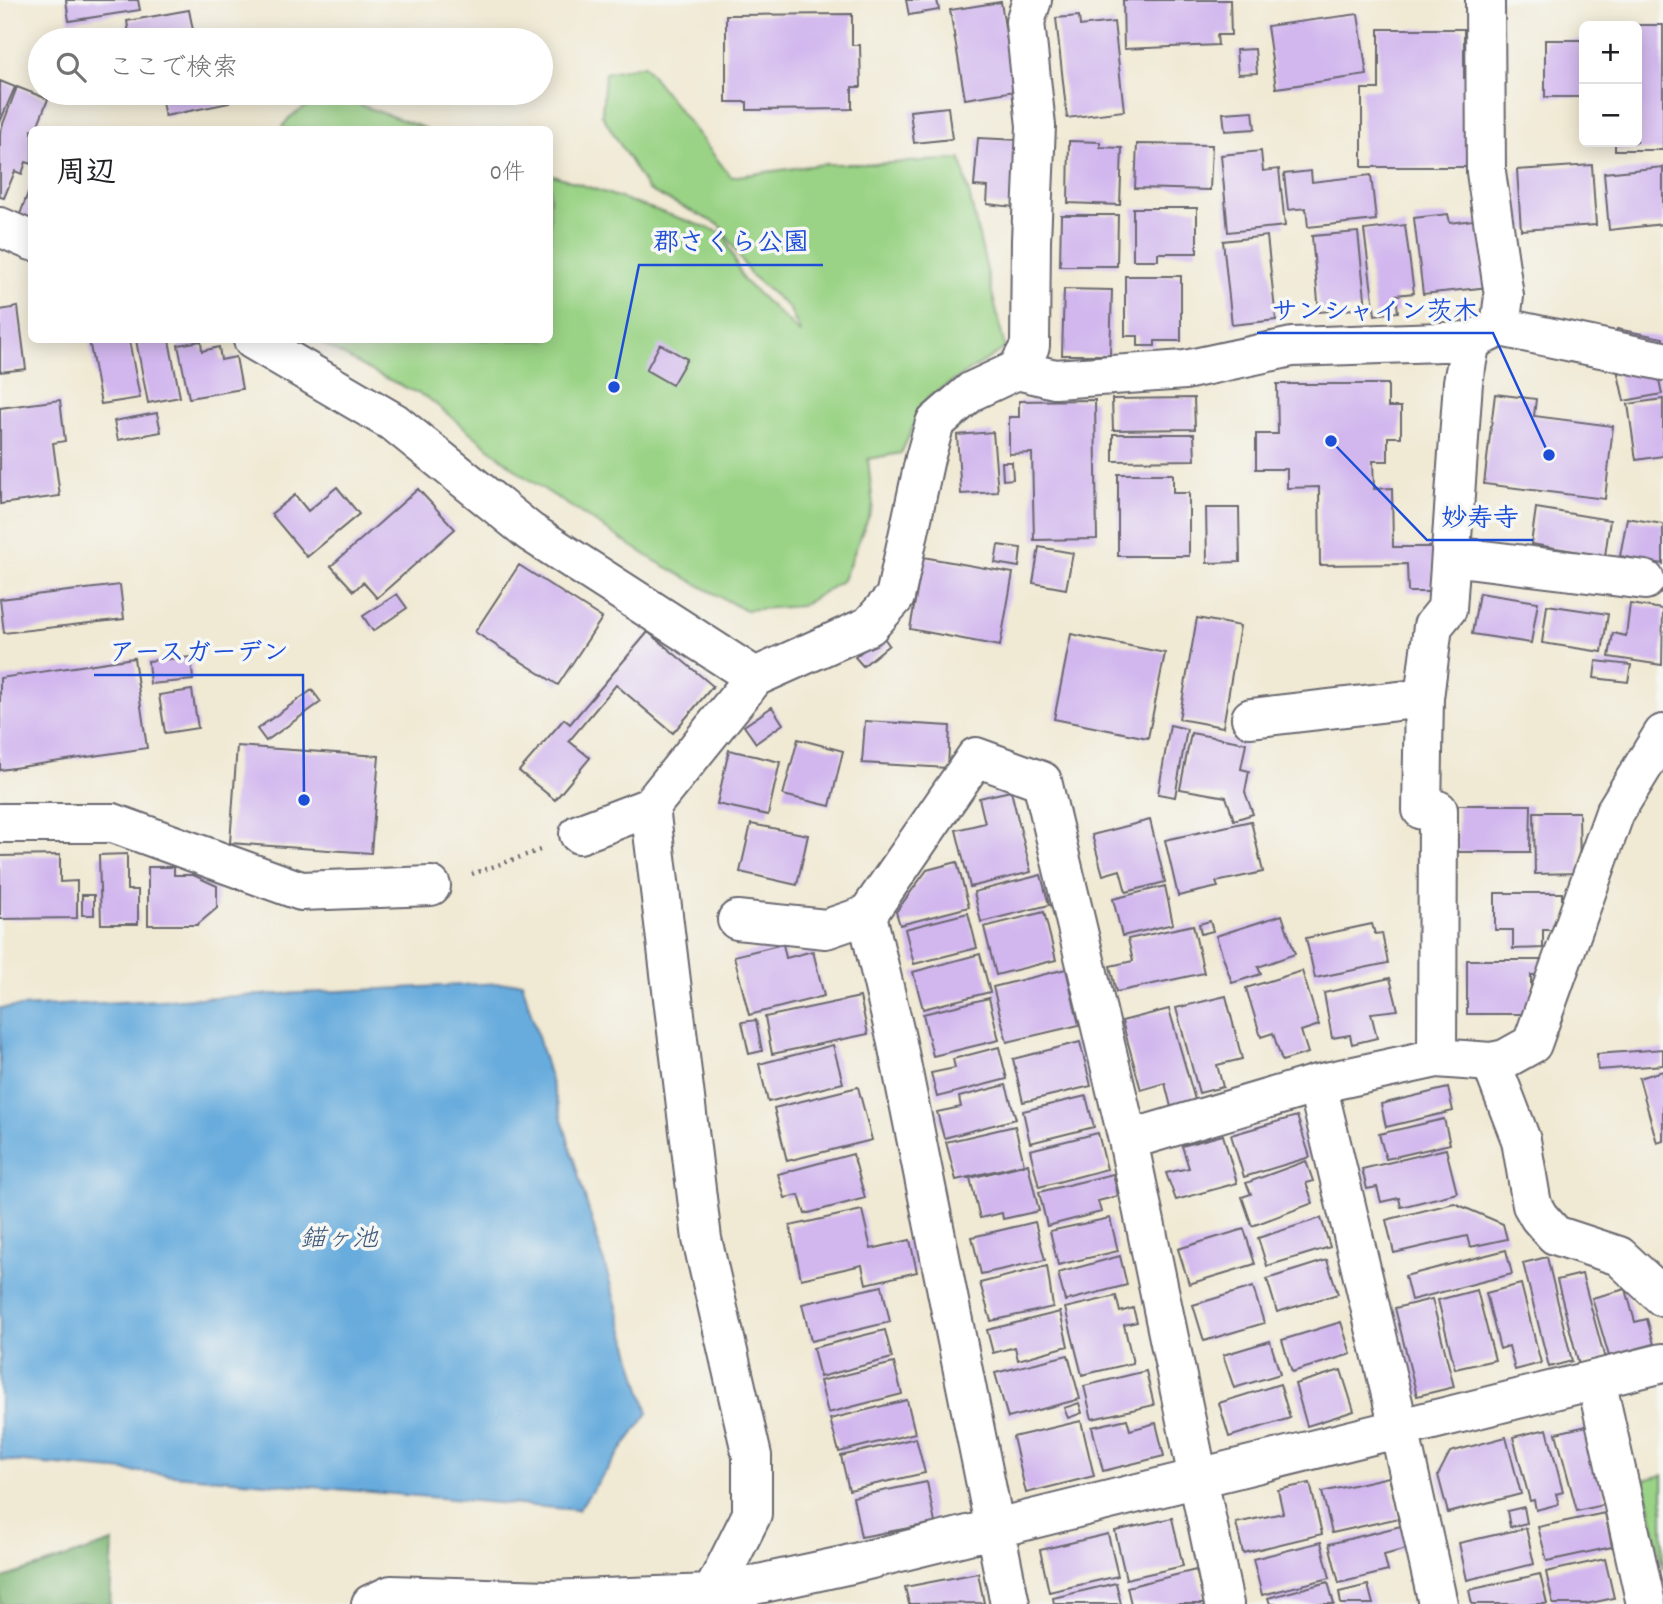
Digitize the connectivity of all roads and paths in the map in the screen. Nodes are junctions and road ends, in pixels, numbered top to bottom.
1 (1032, 0) edge
2 (1485, 0) edge
3 (0, 227) edge
4 (28, 239) edge
5 (1485, 334) junction
6 (258, 343) edge
7 (1663, 361) edge
8 (1017, 370) junction
9 (1451, 556) junction
10 (1646, 580) dead end
11 (755, 677) junction
12 (1424, 698) junction
13 (1251, 718) dead end
14 (1663, 734) edge
15 (650, 807) junction
16 (0, 823) edge
17 (579, 834) joint
18 (431, 887) joint
19 (867, 915) junction
20 (737, 920) dead end
21 (1437, 1058) junction
22 (1491, 1062) junction
23 (1317, 1084) junction
24 (1128, 1140) junction
25 (1663, 1297) edge
26 (1663, 1363) edge
27 (1596, 1380) junction
28 (1399, 1428) junction
29 (1197, 1478) junction
30 (995, 1528) junction
31 (712, 1594) junction
32 (371, 1604) edge
33 (1010, 1604) edge
34 (1224, 1604) edge
35 (1438, 1604) edge
36 (1646, 1604) edge

1 - 8 street
2 - 5 street
3 - 4 street
5 - 7 street
5 - 8 street
5 - 9 street
6 - 11 street
8 - 11 street
9 - 10 street
9 - 12 street
11 - 15 street
12 - 13 street
12 - 21 street
14 - 22 street
15 - 17 street
15 - 31 street
16 - 18 street
17 - 18 path
19 - 20 street
19 - 24 street
19 - 30 street
21 - 22 street
21 - 23 street
22 - 25 street
23 - 24 street
23 - 28 street
24 - 29 street
26 - 27 street
27 - 28 street
27 - 36 street
28 - 29 street
28 - 35 street
29 - 30 street
29 - 34 street
30 - 31 street
30 - 33 street
31 - 32 street

